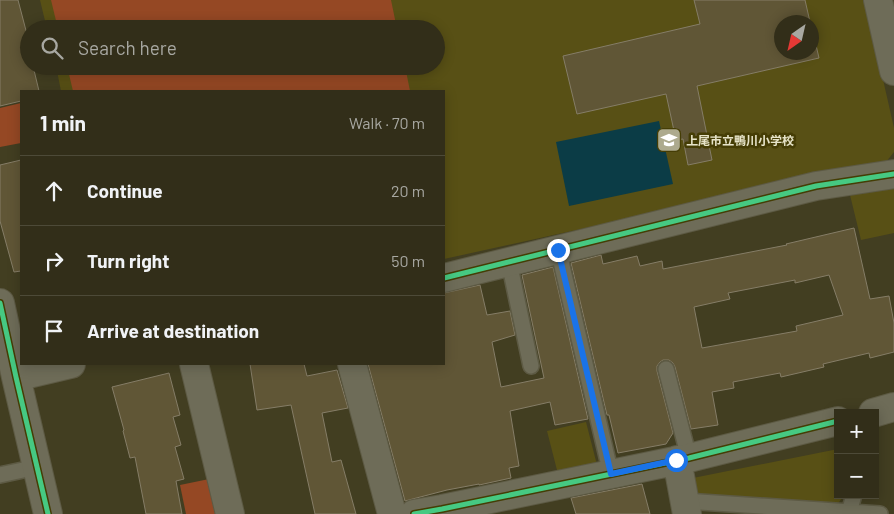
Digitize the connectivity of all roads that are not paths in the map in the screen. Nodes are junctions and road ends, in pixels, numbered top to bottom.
1 (878, 0) edge
2 (894, 71) edge
3 (894, 174) edge
4 (558, 250) junction
5 (509, 262) junction
6 (445, 278) edge
7 (0, 303) edge
8 (66, 365) edge
9 (194, 365) edge
10 (352, 365) edge
11 (531, 366) dead end
12 (666, 369) dead end
13 (16, 376) junction
14 (894, 407) edge
15 (879, 411) edge
16 (834, 423) edge
17 (683, 459) junction
18 (37, 467) junction
19 (0, 474) edge
20 (611, 474) junction
21 (853, 499) edge
22 (686, 508) edge
23 (442, 512) edge
24 (849, 512) junction
25 (48, 514) edge
26 (230, 514) edge
27 (392, 514) edge
28 (414, 514) edge
29 (880, 514) edge

1 - 2 street
3 - 4 street
4 - 5 street
4 - 20 lane
5 - 6 street
5 - 11 lane
7 - 13 street
8 - 13 street
9 - 26 street
10 - 27 street
12 - 17 lane
13 - 18 street
14 - 15 street
16 - 17 street
17 - 20 street
17 - 22 street
18 - 19 lane
18 - 25 street
20 - 23 street
21 - 24 lane
22 - 24 lane
23 - 28 street
24 - 29 lane

